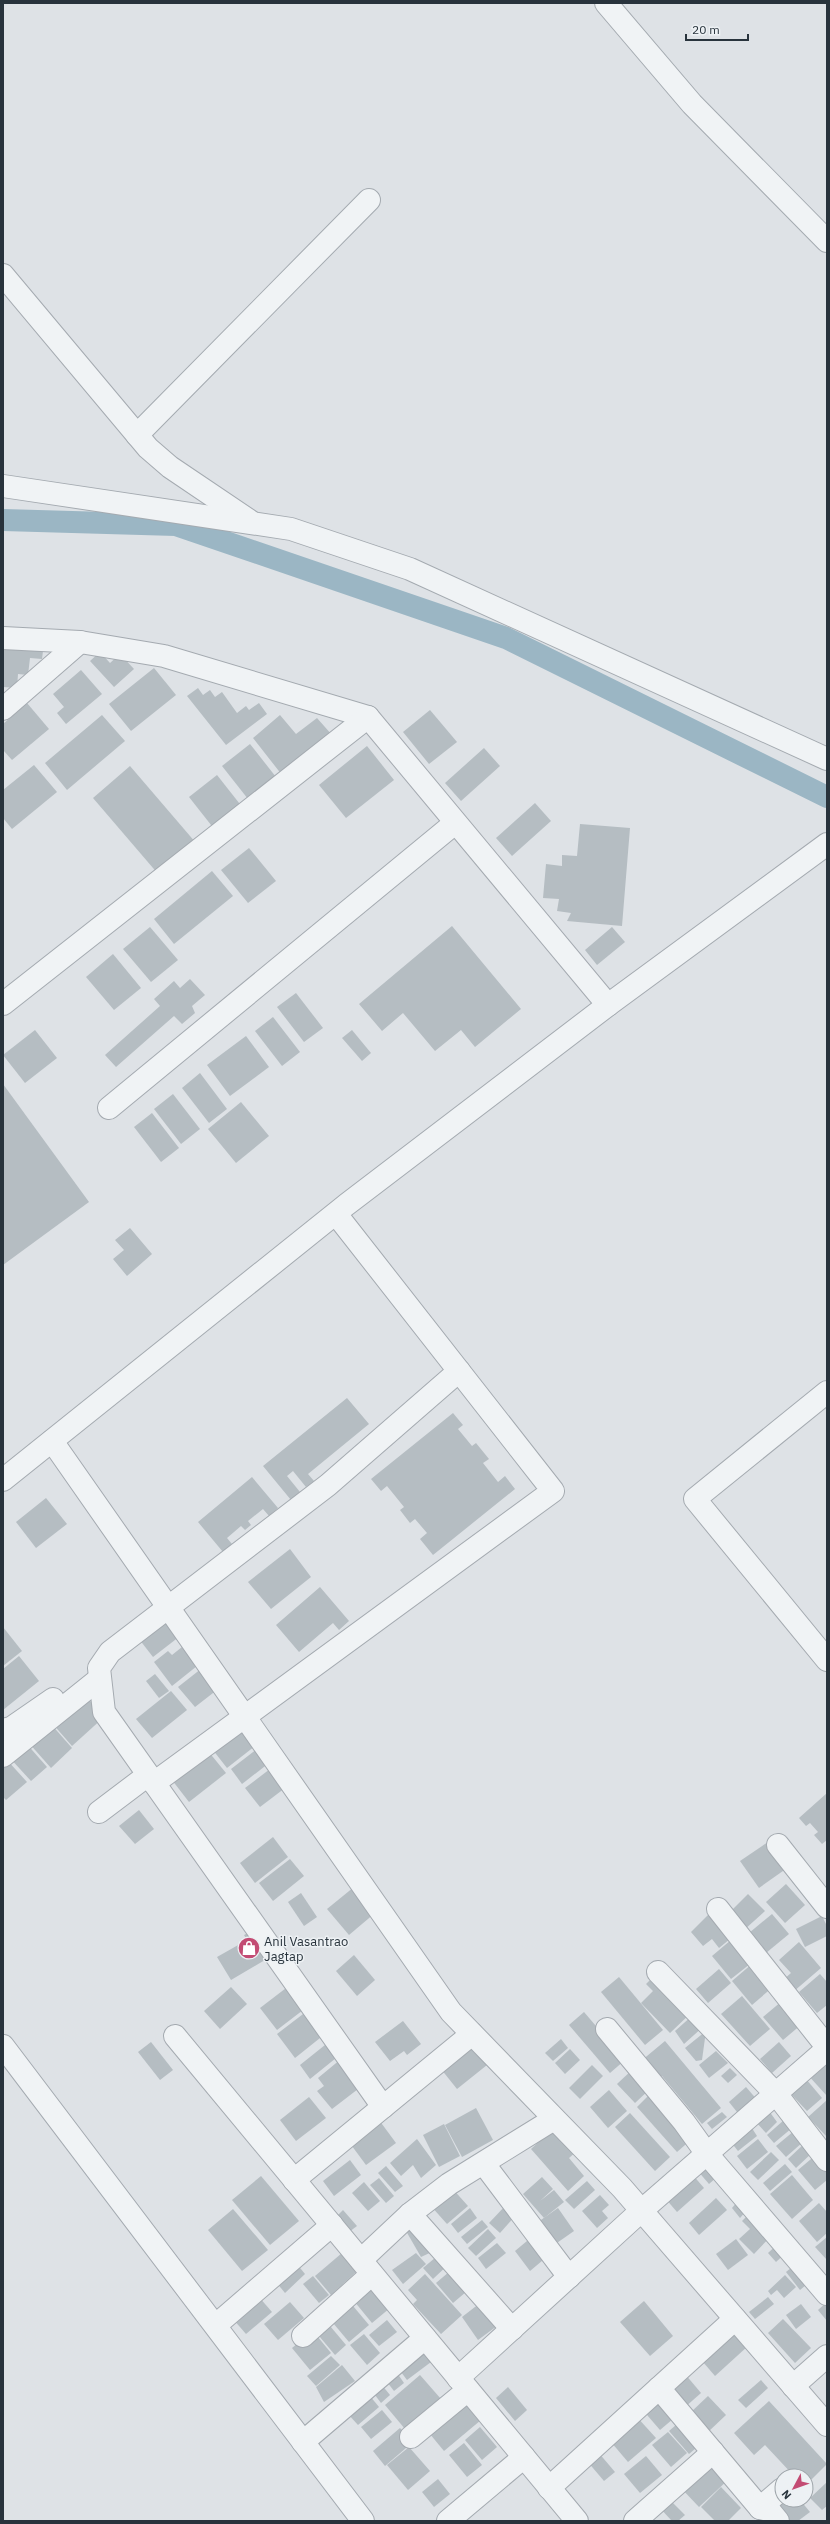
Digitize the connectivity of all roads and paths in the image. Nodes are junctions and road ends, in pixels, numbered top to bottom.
1 (606, 3) edge
2 (369, 200) dead end
3 (827, 241) edge
4 (3, 275) edge
5 (137, 435) junction
6 (3, 486) edge
7 (253, 523) junction
8 (3, 638) edge
9 (80, 642) junction
10 (3, 709) edge
11 (368, 717) junction
12 (827, 759) edge
13 (455, 823) junction
14 (823, 851) edge
15 (3, 1004) edge
16 (608, 1005) junction
17 (109, 1108) dead end
18 (336, 1214) junction
19 (459, 1371) junction
20 (827, 1392) edge
21 (52, 1441) junction
22 (3, 1480) edge
23 (169, 1607) junction
24 (827, 1660) edge
25 (99, 1674) junction
26 (245, 1717) junction
27 (3, 1730) edge
28 (3, 1756) edge
29 (152, 1779) junction
30 (99, 1812) dead end
31 (778, 1845) dead end
32 (824, 1898) edge
33 (718, 1909) dead end
34 (658, 1972) dead end
35 (607, 2029) dead end
36 (472, 2034) junction
37 (175, 2036) dead end
38 (3, 2046) edge
39 (827, 2048) edge
40 (777, 2095) junction
41 (383, 2107) junction
42 (554, 2119) junction
43 (707, 2154) junction
44 (827, 2160) edge
45 (484, 2164) junction
46 (294, 2180) junction
47 (642, 2211) junction
48 (410, 2214) junction
49 (332, 2225) junction
50 (367, 2267) junction
51 (569, 2277) junction
52 (827, 2294) edge
53 (735, 2320) junction
54 (216, 2325) junction
55 (512, 2328) junction
56 (303, 2336) dead end
57 (425, 2338) junction
58 (827, 2356) edge
59 (463, 2384) junction
60 (793, 2386) junction
61 (659, 2388) junction
62 (827, 2425) edge
63 (411, 2437) dead end
64 (303, 2442) junction
65 (713, 2452) junction
66 (524, 2457) junction
67 (549, 2488) junction
68 (774, 2502) edge
69 (766, 2515) edge
70 (363, 2521) edge
71 (448, 2521) edge
72 (577, 2521) edge
73 (635, 2521) edge

1 - 3 street
2 - 5 street
4 - 5 street
5 - 7 street
6 - 7 street
7 - 12 street
8 - 9 street
9 - 10 street
9 - 11 street
11 - 13 street
11 - 15 street
13 - 16 street
13 - 17 street
14 - 16 street
16 - 18 street
18 - 19 street
18 - 21 street
19 - 23 street
19 - 26 street
20 - 24 street
21 - 22 street
21 - 23 street
23 - 25 street
23 - 26 street
25 - 27 street
25 - 28 street
25 - 29 street
26 - 29 street
26 - 36 street
29 - 30 street
29 - 41 street
31 - 32 street
33 - 39 street
34 - 40 street
35 - 43 street
36 - 41 street
36 - 42 street
37 - 46 street
38 - 54 street
39 - 40 street
40 - 43 street
40 - 44 street
41 - 46 street
42 - 45 street
42 - 47 street
43 - 47 street
43 - 52 street
45 - 48 street
45 - 51 street
46 - 49 street
47 - 51 street
47 - 53 street
48 - 50 street
48 - 55 street
49 - 50 street
49 - 54 street
50 - 56 street
50 - 57 street
51 - 55 street
53 - 60 street
53 - 61 street
54 - 64 street
55 - 59 street
57 - 59 street
57 - 64 street
58 - 60 street
59 - 63 street
59 - 66 street
60 - 62 street
61 - 65 street
61 - 67 street
64 - 70 street
65 - 69 street
65 - 73 street
66 - 67 street
66 - 71 street
67 - 72 street
68 - 69 street

